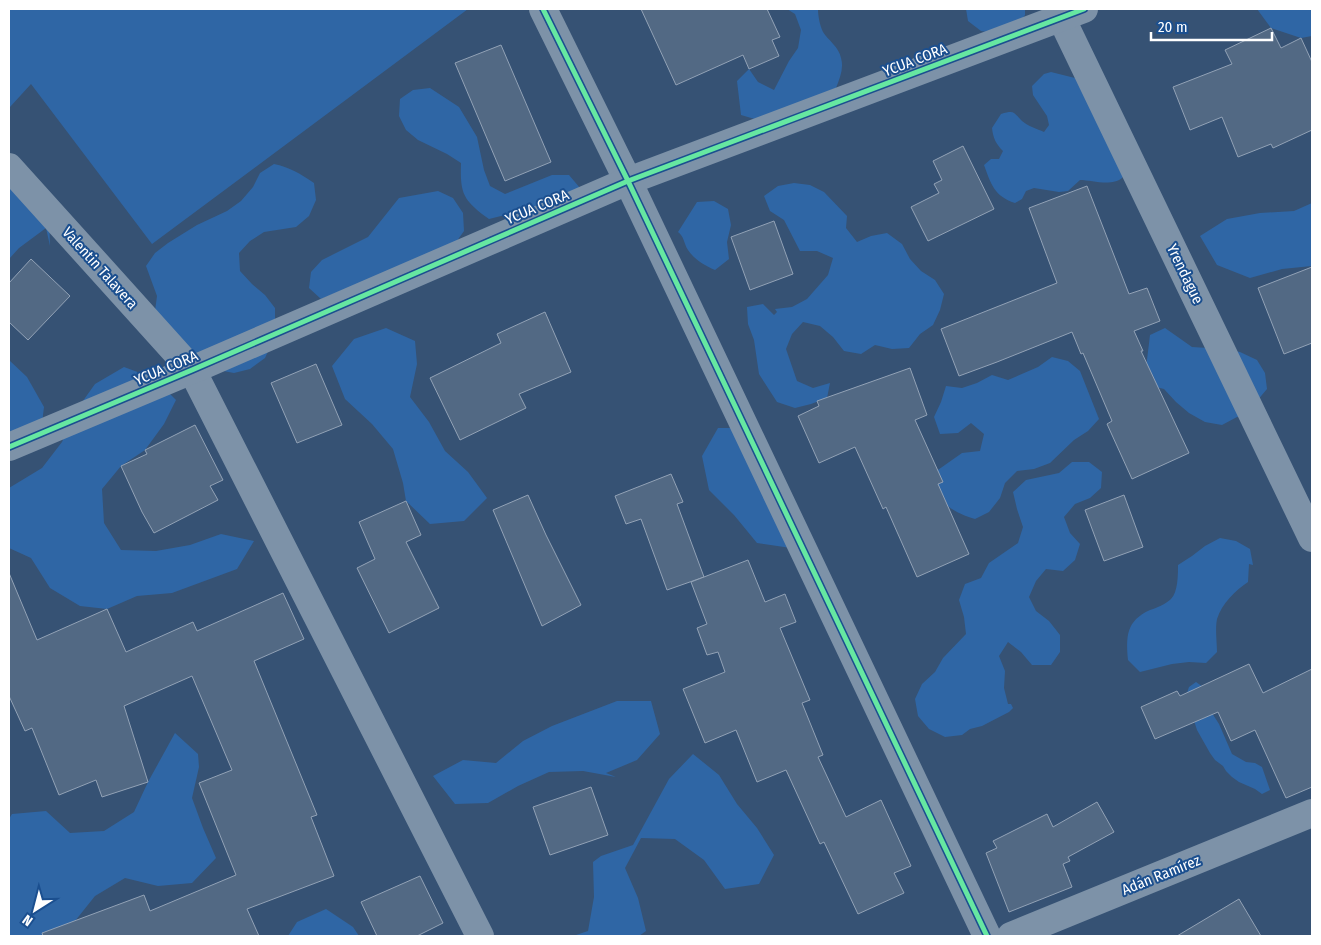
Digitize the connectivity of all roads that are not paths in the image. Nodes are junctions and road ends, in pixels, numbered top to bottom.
1 (543, 9) edge
2 (1067, 12) edge
3 (9, 167) edge
4 (628, 181) junction
5 (192, 370) junction
6 (9, 447) edge
7 (1312, 538) edge
8 (1312, 813) edge
9 (480, 936) edge
10 (987, 936) edge
11 (1011, 936) edge

1 - 4 street
2 - 4 street, YCUA CORA
2 - 7 street, Yrendague
3 - 5 street, Valentin Talavera
4 - 5 street, YCUA CORA
4 - 10 street
5 - 6 street, YCUA CORA
5 - 9 street, Valentin Talavera
8 - 11 street, Adán Ramírez

